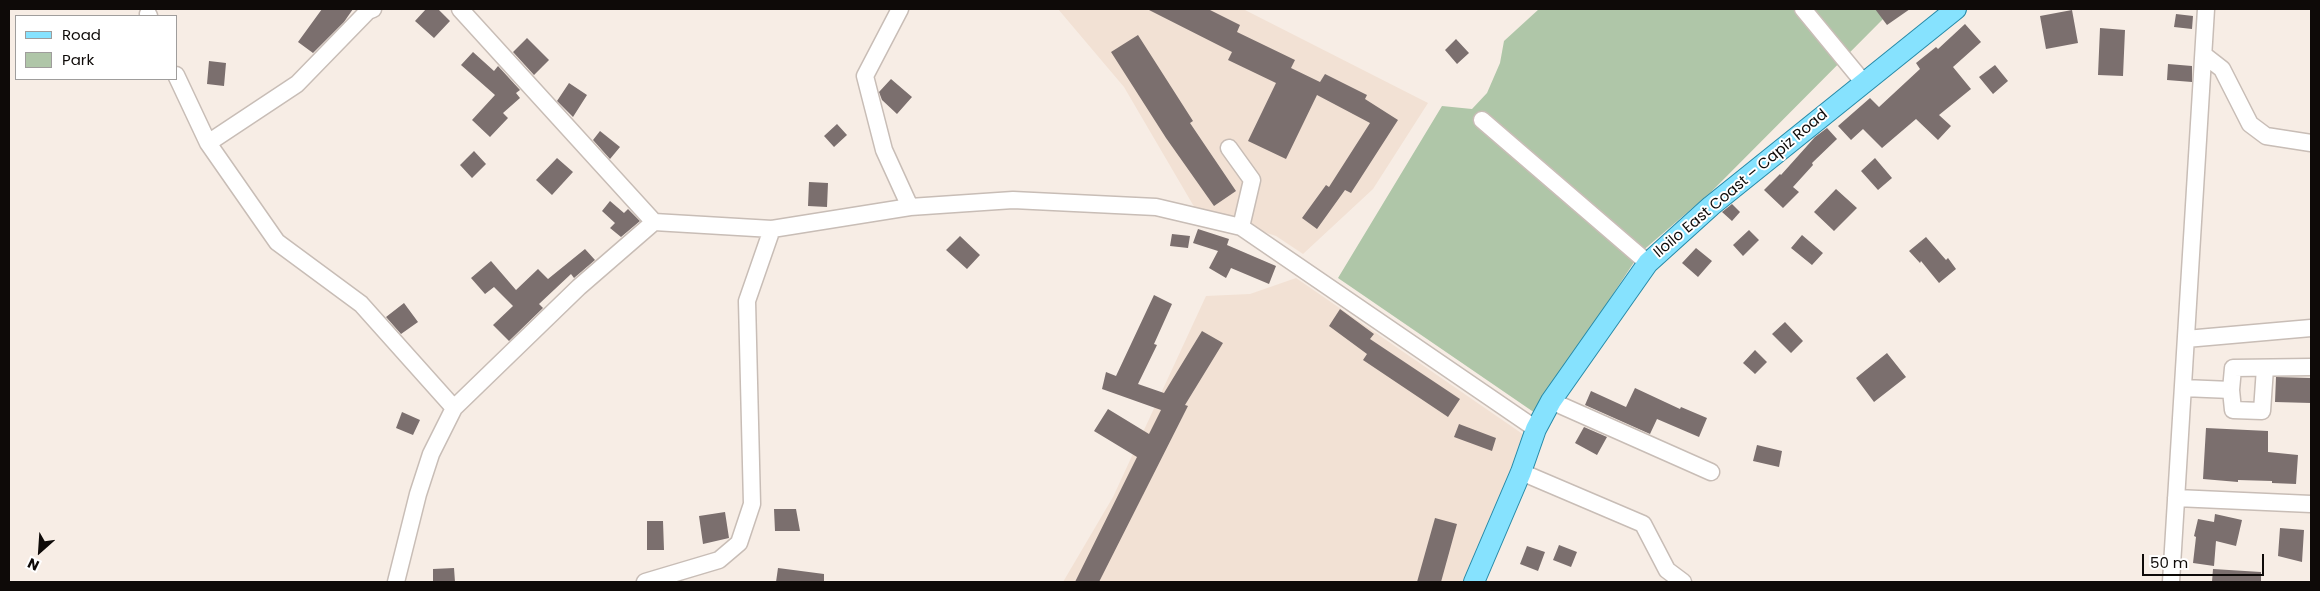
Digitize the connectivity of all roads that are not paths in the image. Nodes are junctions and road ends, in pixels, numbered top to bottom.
1 (373, 9) edge
2 (460, 9) edge
3 (900, 9) edge
4 (1803, 9) edge
5 (1956, 9) edge
6 (2206, 9) edge
7 (2204, 55) junction
8 (178, 79) edge
9 (1864, 83) junction
10 (1482, 120) dead end
11 (208, 143) junction
12 (2311, 143) edge
13 (1229, 148) dead end
14 (910, 207) junction
15 (654, 222) junction
16 (1241, 227) junction
17 (772, 228) junction
18 (1648, 262) junction
19 (2311, 328) edge
20 (2186, 339) junction
21 (2311, 367) edge
22 (2265, 368) junction
23 (2183, 388) junction
24 (2231, 390) junction
25 (1551, 401) junction
26 (454, 408) junction
27 (1536, 429) junction
28 (1521, 472) junction
29 (1711, 472) dead end
30 (2176, 498) junction
31 (2311, 504) edge
32 (396, 582) edge
33 (645, 582) edge
34 (1474, 582) edge
35 (1683, 582) edge
36 (2171, 582) edge

1 - 11 street
2 - 15 street
3 - 14 street
4 - 9 street
5 - 9 main road, Iloilo East Coast – Capiz Road
6 - 7 street
7 - 12 street
7 - 20 street
8 - 11 street
9 - 18 main road, Iloilo East Coast – Capiz Road
10 - 18 street
11 - 26 street
13 - 16 street
14 - 16 street
14 - 17 street
15 - 17 street
15 - 26 street
16 - 27 street
17 - 33 street
18 - 25 main road, Iloilo East Coast – Capiz Road
19 - 20 street
20 - 23 street
21 - 22 street
22 - 24 street
22 - 24 street
23 - 24 street
23 - 30 street
25 - 27 main road, Iloilo East Coast – Capiz Road
25 - 29 street
26 - 32 street
27 - 28 main road, Iloilo East Coast – Capiz Road
28 - 34 main road, Iloilo East Coast – Capiz Road
28 - 35 street
30 - 31 street
30 - 36 street

